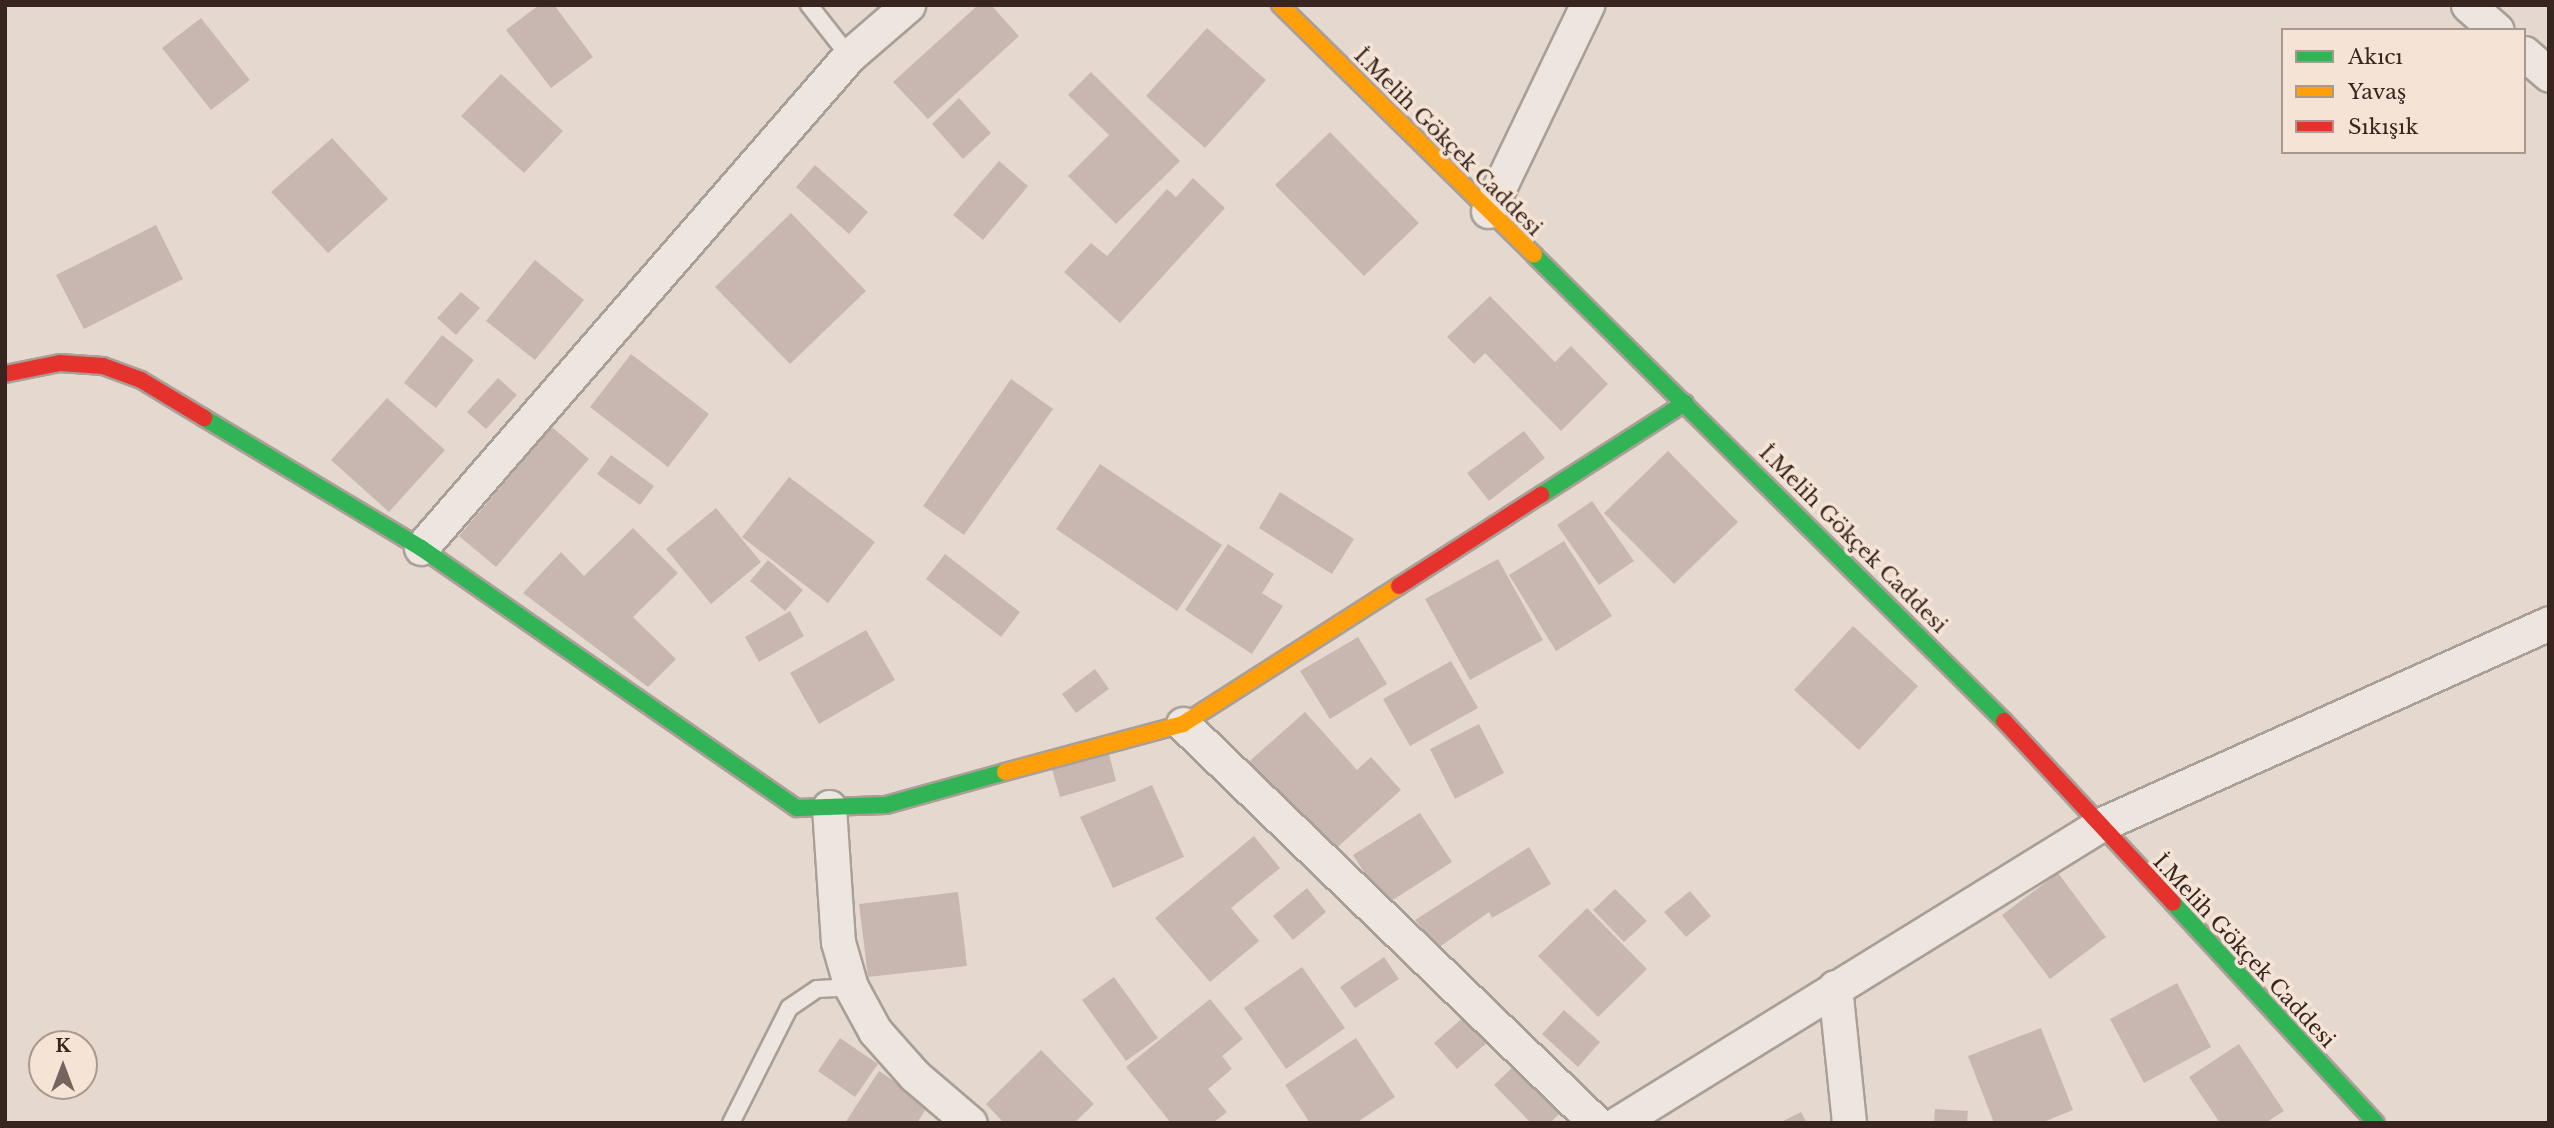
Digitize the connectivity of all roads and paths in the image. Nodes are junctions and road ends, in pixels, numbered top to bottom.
1 (809, 5) edge
2 (908, 5) edge
3 (1280, 5) edge
4 (1587, 5) edge
5 (2468, 5) edge
6 (2495, 28) edge
7 (2526, 55) edge
8 (849, 56) junction
9 (2549, 75) edge
10 (1488, 211) junction
11 (5, 374) edge
12 (1685, 402) junction
13 (421, 548) junction
14 (2549, 623) edge
15 (1183, 724) junction
16 (829, 807) junction
17 (2100, 825) junction
18 (851, 987) junction
19 (1835, 987) junction
20 (731, 1123) edge
21 (970, 1123) edge
22 (1596, 1123) edge
23 (1618, 1123) edge
24 (1849, 1123) edge
25 (2376, 1123) edge

1 - 8 lane
2 - 8 street
3 - 10 street, İ.Melih Gökçek Caddesi
4 - 10 street
5 - 6 street
7 - 9 street
8 - 13 street
10 - 12 street, İ.Melih Gökçek Caddesi
11 - 13 street
12 - 15 street
12 - 17 street, İ.Melih Gökçek Caddesi
13 - 16 street
14 - 17 street
15 - 16 street
15 - 22 street
16 - 18 street
17 - 19 street
17 - 25 street, İ.Melih Gökçek Caddesi
18 - 20 lane
18 - 21 street
19 - 23 street
19 - 24 street

